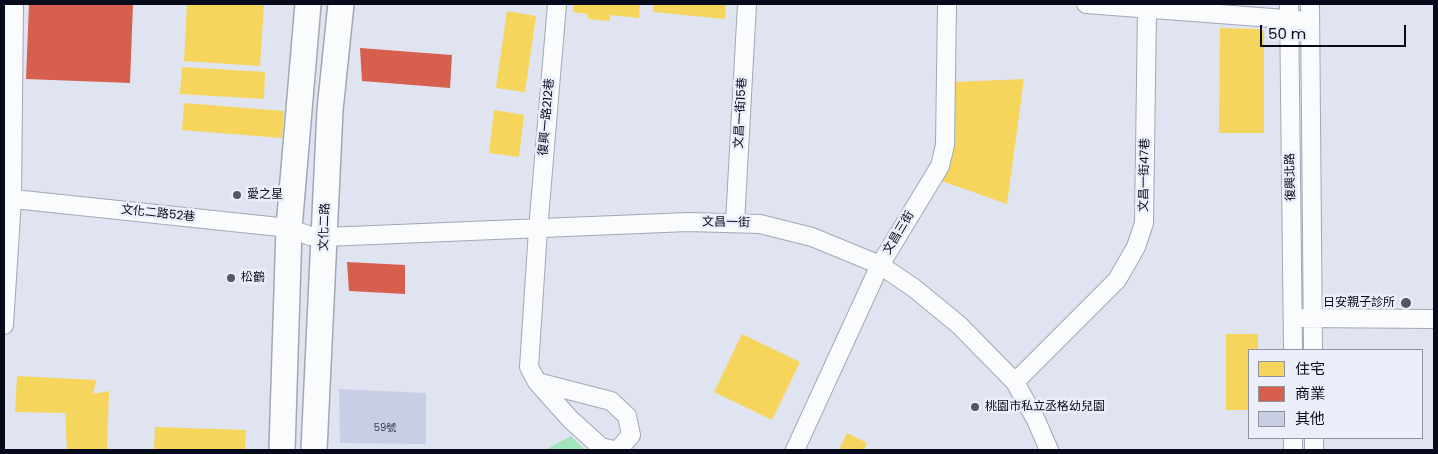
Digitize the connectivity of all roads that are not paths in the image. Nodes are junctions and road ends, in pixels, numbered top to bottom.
1 (14, 4) edge
2 (308, 4) edge
3 (341, 4) edge
4 (557, 4) edge
5 (747, 4) edge
6 (947, 4) edge
7 (1086, 4) edge
8 (1147, 10) junction
9 (1289, 12) edge
10 (1310, 12) edge
11 (8, 199) edge
12 (1291, 216) junction
13 (1312, 216) junction
14 (735, 223) junction
15 (538, 230) junction
16 (308, 234) junction
17 (880, 264) junction
18 (1313, 317) junction
19 (1292, 319) junction
20 (1434, 319) edge
21 (4, 326) edge
22 (1292, 349) edge
23 (1313, 349) edge
24 (537, 382) junction
25 (1015, 382) junction
26 (282, 450) edge
27 (314, 450) edge
28 (613, 450) edge
29 (618, 450) edge
30 (795, 450) edge
31 (1049, 450) edge

1 - 11 street
2 - 16 street, 文化二路
3 - 16 street, 文化二路
4 - 15 street, 復興一路212巷
5 - 14 street, 文昌一街15巷
6 - 17 street, 文昌三街
7 - 8 street
8 - 9 street
8 - 25 street, 文昌一街47巷
9 - 10 street
9 - 12 street, 復興北路
10 - 13 street, 復興北路
11 - 16 street, 文化二路52巷
11 - 21 street
12 - 13 street
12 - 19 street, 復興北路
13 - 18 street, 復興北路
14 - 15 street, 文昌一街
14 - 17 street, 文昌一街
15 - 16 street, 文昌一街
15 - 24 street, 復興一路212巷
16 - 26 street, 文化二路
16 - 27 street, 文化二路
17 - 25 street, 文昌一街
17 - 30 street, 文昌三街
18 - 19 street
18 - 20 street
18 - 23 street, 復興北路
19 - 22 street, 復興北路
24 - 28 street
24 - 29 street
25 - 31 street, 文昌一街

